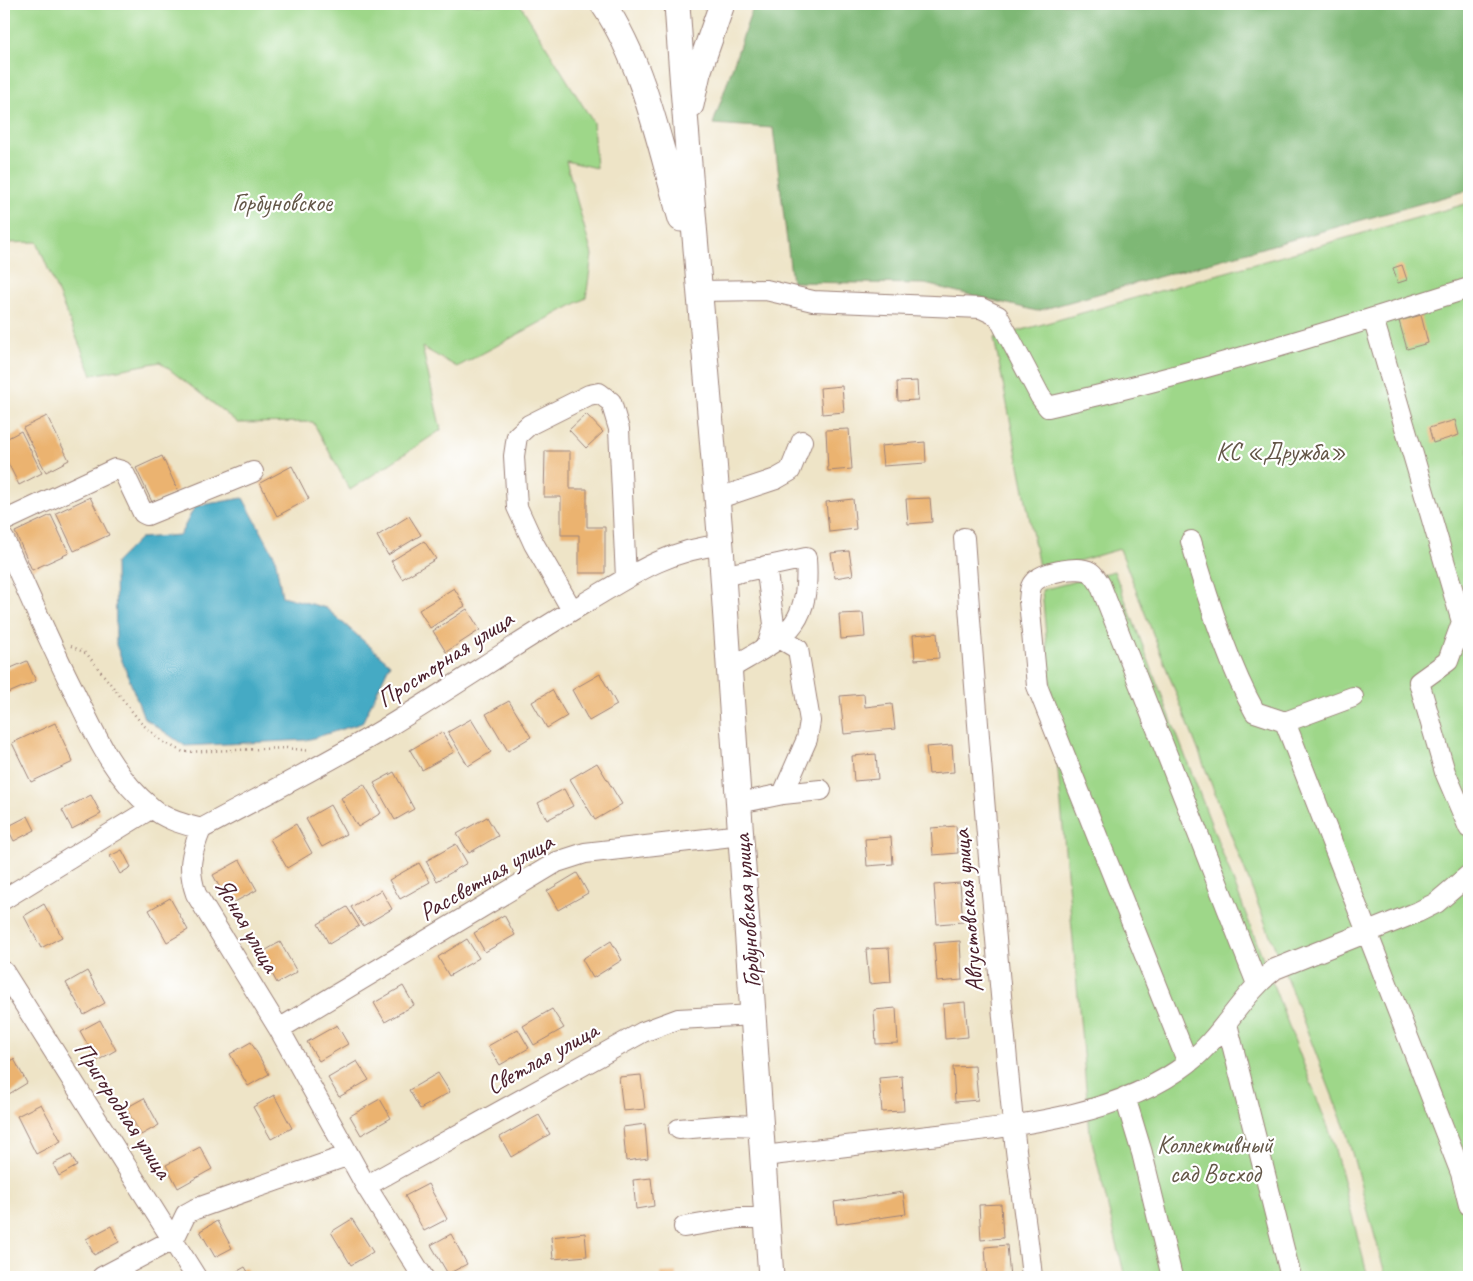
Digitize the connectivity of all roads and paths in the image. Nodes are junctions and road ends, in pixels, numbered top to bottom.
1 (603, 4) edge
2 (677, 4) edge
3 (722, 4) edge
4 (687, 155) junction
5 (697, 281) junction
6 (1469, 288) edge
7 (1373, 318) junction
8 (802, 441) dead end
9 (253, 472) dead end
10 (716, 499) junction
11 (4, 522) edge
12 (964, 538) dead end
13 (4, 539) edge
14 (1191, 541) dead end
15 (720, 546) junction
16 (766, 566) junction
17 (722, 576) junction
18 (626, 578) junction
19 (572, 610) junction
20 (774, 643) junction
21 (70, 645) dead end
22 (729, 670) junction
23 (1354, 697) dead end
24 (1285, 722) junction
25 (337, 755) junction
26 (821, 790) dead end
27 (782, 794) junction
28 (739, 803) junction
29 (152, 808) junction
30 (1469, 828) edge
31 (201, 829) junction
32 (741, 834) junction
33 (1469, 875) edge
34 (4, 899) edge
35 (1367, 932) junction
36 (4, 972) edge
37 (1258, 984) junction
38 (755, 1015) junction
39 (1227, 1024) junction
40 (279, 1030) junction
41 (1188, 1063) junction
42 (1125, 1097) junction
43 (762, 1126) junction
44 (1014, 1126) junction
45 (679, 1129) dead end
46 (349, 1155) junction
47 (764, 1156) junction
48 (366, 1186) junction
49 (1469, 1205) edge
50 (767, 1218) junction
51 (684, 1227) dead end
52 (174, 1239) junction
53 (102, 1277) edge
54 (196, 1277) edge
55 (423, 1277) edge
56 (771, 1277) edge
57 (1032, 1277) edge
58 (1172, 1277) edge
59 (1291, 1277) edge

1 - 5 main road
2 - 4 main road
3 - 4 main road
4 - 5 main road
5 - 7 street
5 - 10 main road, Горбуновская улица
6 - 7 street
7 - 30 street
8 - 10 street
9 - 11 street
10 - 15 main road, Горбуновская улица
12 - 44 street, Августовская улица
13 - 29 street
14 - 24 street
15 - 17 main road, Горбуновская улица
15 - 18 street, Просторная улица
16 - 17 street
16 - 20 street
16 - 20 street
17 - 22 main road, Горбуновская улица
18 - 19 street, Просторная улица
18 - 19 street
19 - 25 street, Просторная улица
20 - 22 street
20 - 27 street
21 - 25 path
22 - 28 main road, Горбуновская улица
23 - 24 street
24 - 35 street
25 - 31 street, Просторная улица
26 - 27 street
27 - 28 street
28 - 32 main road, Горбуновская улица
29 - 31 street
29 - 34 street
31 - 40 street, Ясная улица
32 - 38 main road, Горбуновская улица
32 - 40 street, Рассветная улица
33 - 35 street
35 - 37 street
35 - 49 street
36 - 52 street, Пригородная улица
37 - 39 street
37 - 41 street
38 - 43 main road, Горбуновская улица
38 - 48 street, Светлая улица
39 - 41 street
39 - 59 street
40 - 46 street, Ясная улица
41 - 42 street
42 - 44 street
42 - 58 street
43 - 45 street
43 - 47 main road, Горбуновская улица
44 - 47 street
44 - 57 street, Августовская улица
46 - 48 street, Ясная улица
46 - 52 street
47 - 50 main road, Горбуновская улица
48 - 55 street, Ясная улица
50 - 51 street
50 - 56 main road, Горбуновская улица
52 - 53 street
52 - 54 street, Пригородная улица

